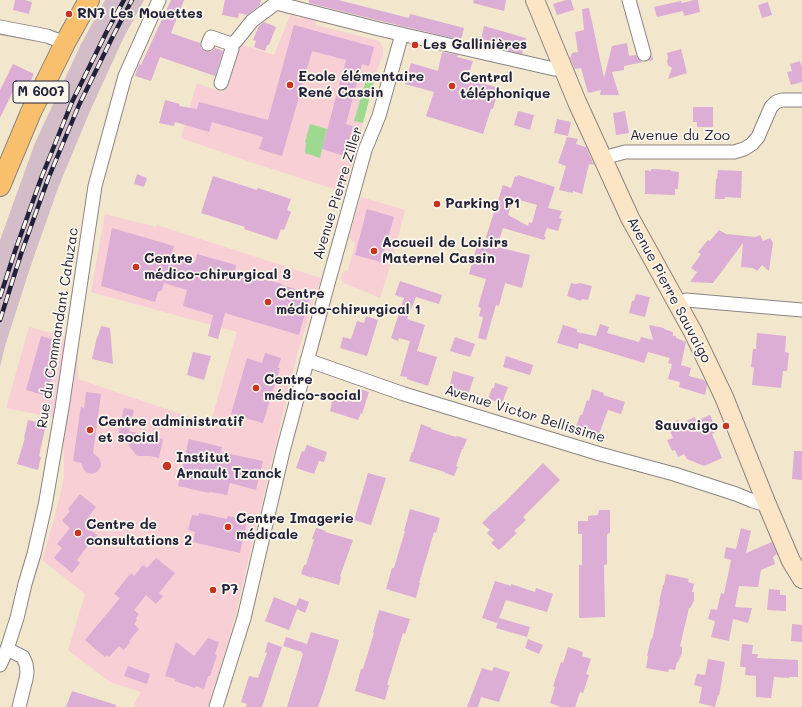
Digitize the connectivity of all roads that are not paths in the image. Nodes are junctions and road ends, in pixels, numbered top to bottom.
1 (89, 0) edge
2 (159, 0) edge
3 (536, 0) edge
4 (629, 0) edge
5 (0, 27) edge
6 (398, 33) junction
7 (65, 43) junction
8 (208, 44) dead end
9 (231, 44) junction
10 (644, 54) dead end
11 (562, 68) junction
12 (221, 83) dead end
13 (802, 100) edge
14 (603, 158) junction
15 (0, 186) edge
16 (678, 304) junction
17 (802, 310) edge
18 (307, 360) junction
19 (763, 494) junction
20 (802, 579) edge
21 (7, 649) junction
22 (0, 665) edge
23 (19, 707) edge
24 (216, 707) edge

1 - 7 main road, M 6007
2 - 21 street, Rue du Commandant Cahuzac
3 - 11 main road, Avenue Pierre Sauvaigo
4 - 10 street
5 - 7 street
6 - 9 street
6 - 11 street
6 - 18 street, Avenue Pierre Ziller
7 - 15 main road, M 6007
8 - 9 street
9 - 12 street
11 - 14 main road, Avenue Pierre Sauvaigo
13 - 14 street, Avenue du Zoo
14 - 16 main road, Avenue Pierre Sauvaigo
16 - 17 street
16 - 19 main road, Avenue Pierre Sauvaigo
18 - 19 street, Avenue Victor Bellissime
18 - 24 street, Avenue Pierre Ziller
19 - 20 main road, Avenue Pierre Sauvaigo
21 - 22 street, Rue du Commandant Cahuzac
21 - 23 street

